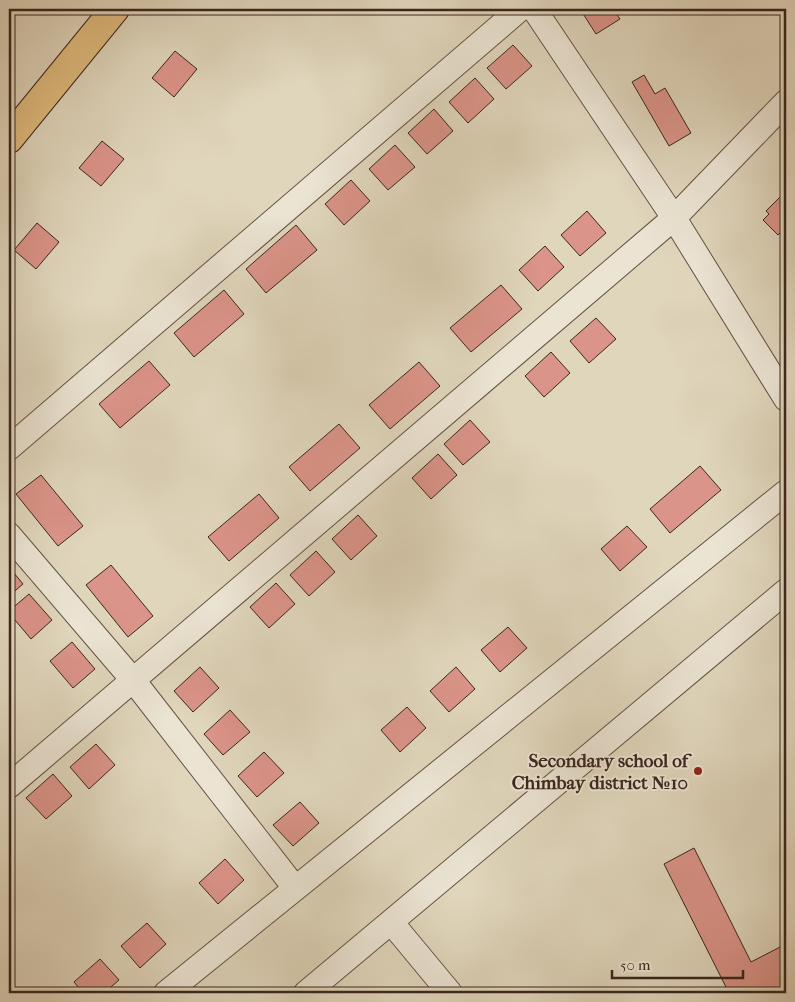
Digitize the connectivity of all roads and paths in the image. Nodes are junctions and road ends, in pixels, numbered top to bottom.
1 (115, 9) edge
2 (520, 9) edge
3 (534, 9) edge
4 (786, 102) edge
5 (9, 139) edge
6 (674, 218) junction
7 (786, 399) edge
8 (9, 448) edge
9 (786, 492) edge
10 (9, 535) edge
11 (786, 591) edge
12 (133, 680) junction
13 (9, 786) edge
14 (295, 888) junction
15 (391, 922) junction
16 (166, 993) edge
17 (306, 993) edge
18 (450, 993) edge

1 - 5 main road
2 - 8 street
3 - 6 street
4 - 6 street
6 - 7 street
6 - 12 street
9 - 14 street
10 - 12 street
11 - 15 street
12 - 13 street
12 - 14 street
14 - 16 street
15 - 17 street
15 - 18 street

